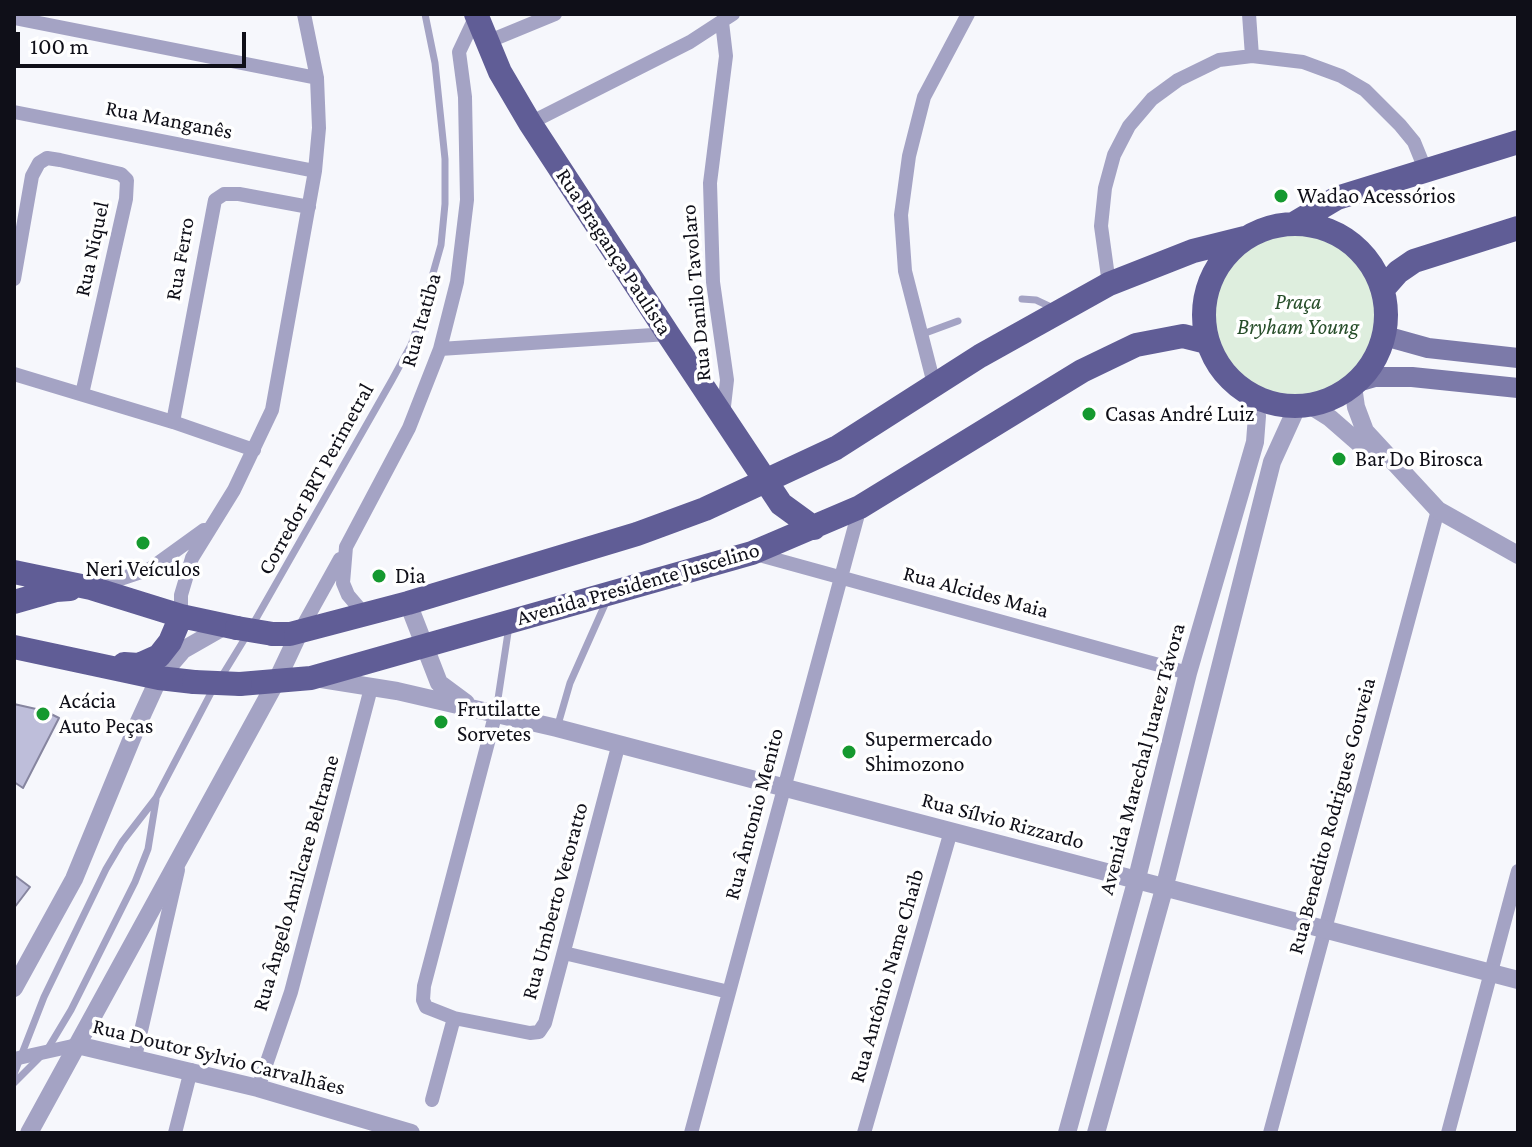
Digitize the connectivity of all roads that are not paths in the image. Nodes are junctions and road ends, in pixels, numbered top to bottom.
1 (304, 14) edge
2 (425, 14) edge
3 (555, 14) edge
4 (968, 14) edge
5 (1249, 14) edge
6 (476, 15) edge
7 (14, 18) edge
8 (728, 18) edge
9 (487, 42) junction
10 (1252, 56) junction
11 (317, 78) junction
12 (14, 112) edge
13 (530, 123) junction
14 (1518, 142) edge
15 (1425, 169) junction
16 (315, 171) junction
17 (309, 207) junction
18 (1295, 223) junction
19 (1518, 228) edge
20 (1245, 238) junction
21 (14, 279) edge
22 (1109, 284) junction
23 (1383, 289) junction
24 (1022, 299) dead end
25 (1059, 310) junction
26 (958, 321) dead end
27 (668, 334) junction
28 (920, 335) junction
29 (1385, 336) junction
30 (1207, 342) junction
31 (440, 349) junction
32 (1518, 358) edge
33 (14, 374) edge
34 (934, 384) junction
35 (1355, 384) junction
36 (1518, 388) edge
37 (82, 394) junction
38 (1252, 397) junction
39 (1304, 406) junction
40 (723, 417) junction
41 (173, 422) junction
42 (254, 450) junction
43 (766, 482) junction
44 (1433, 505) junction
45 (860, 507) junction
46 (210, 525) junction
47 (814, 528) junction
48 (346, 547) junction
49 (752, 553) junction
50 (1518, 555) edge
51 (14, 572) edge
52 (840, 577) junction
53 (91, 588) junction
54 (56, 590) junction
55 (610, 592) junction
56 (14, 602) edge
57 (408, 603) junction
58 (157, 608) junction
59 (14, 613) edge
60 (365, 615) junction
61 (181, 616) junction
62 (510, 620) junction
63 (231, 627) junction
64 (300, 631) junction
65 (170, 642) junction
66 (19, 645) edge
67 (426, 648) junction
68 (98, 663) junction
69 (1188, 673) junction
70 (159, 678) junction
71 (311, 678) junction
72 (276, 682) junction
73 (380, 689) junction
74 (475, 709) junction
75 (496, 712) junction
76 (557, 728) junction
77 (619, 743) junction
78 (785, 787) junction
79 (156, 798) junction
80 (951, 831) junction
81 (181, 856) junction
82 (1518, 871) edge
83 (1136, 882) junction
84 (1164, 889) junction
85 (1326, 930) junction
86 (564, 953) junction
87 (1491, 974) junction
88 (1518, 980) edge
89 (14, 988) edge
90 (729, 992) junction
91 (454, 1018) junction
92 (77, 1045) junction
93 (47, 1050) junction
94 (135, 1057) junction
95 (16, 1059) edge
96 (191, 1070) junction
97 (14, 1074) edge
98 (14, 1083) edge
99 (258, 1088) junction
100 (432, 1100) dead end
101 (360, 1126) edge
102 (29, 1133) edge
103 (175, 1133) edge
104 (411, 1133) edge
105 (691, 1133) edge
106 (864, 1133) edge
107 (1067, 1133) edge
108 (1096, 1133) edge
109 (1270, 1133) edge
110 (1448, 1133) edge

1 - 11 street
2 - 79 lane, Corredor BRT Perimetral
3 - 9 street
4 - 28 street
5 - 10 street
6 - 9 main road, Rua Bragança Paulista
6 - 31 street, Rua Itatiba
7 - 11 street
8 - 13 street
8 - 40 street, Rua Danilo Tavolaro
9 - 13 main road, Rua Bragança Paulista
10 - 15 street
10 - 22 street
11 - 16 street
12 - 16 street, Rua Manganês
13 - 27 main road, Rua Bragança Paulista
14 - 15 main road
15 - 18 main road
16 - 17 street
17 - 41 street, Rua Ferro
17 - 42 street
18 - 20 main road
18 - 23 main road
19 - 23 main road
20 - 22 main road
20 - 30 main road
21 - 37 street, Rua Niquel
22 - 25 main road
23 - 29 main road
24 - 25 lane
25 - 34 main road
26 - 28 lane
27 - 31 street
27 - 40 main road, Rua Bragança Paulista
28 - 34 street
29 - 32 main road
29 - 35 main road
30 - 38 main road
30 - 45 main road, Avenida Presidente Juscelino
31 - 48 street, Rua Itatiba
33 - 37 street
34 - 43 main road
35 - 36 main road
35 - 39 main road
35 - 44 street
37 - 41 street
38 - 39 main road
38 - 69 street, Avenida Marechal Juarez Távora
39 - 44 street
39 - 84 street
40 - 43 main road, Rua Bragança Paulista
41 - 42 street
42 - 46 street
43 - 47 main road, Rua Bragança Paulista
43 - 57 main road
44 - 50 street
44 - 85 street, Rua Benedito Rodrigues Gouveia
45 - 47 main road, Avenida Presidente Juscelino
45 - 52 street, Rua Ântonio Menito
46 - 53 street
46 - 61 street
47 - 49 main road, Avenida Presidente Juscelino
48 - 60 street, Rua Itatiba
48 - 64 street
49 - 52 street, Rua Alcides Maia
49 - 55 main road, Avenida Presidente Juscelino
51 - 53 main road
52 - 69 street, Rua Alcides Maia
52 - 78 street, Rua Ântonio Menito
53 - 54 main road
53 - 58 main road
54 - 56 main road
54 - 59 main road
55 - 62 main road, Avenida Presidente Juscelino
55 - 76 lane
57 - 60 main road
57 - 67 street, Rua Sílvio Rizzardo
58 - 61 main road
58 - 65 main road
60 - 64 main road
61 - 63 main road
61 - 65 main road
62 - 67 main road, Avenida Presidente Juscelino
62 - 75 lane
63 - 64 main road, bridge
63 - 70 street
64 - 72 street
65 - 68 main road
66 - 68 main road, Avenida Presidente Juscelino
67 - 71 main road, Avenida Presidente Juscelino
67 - 73 street
67 - 74 street, Rua Sílvio Rizzardo
68 - 70 main road, Avenida Presidente Juscelino
69 - 83 street, Avenida Marechal Juarez Távora
70 - 72 main road, Avenida Presidente Juscelino, bridge
70 - 89 street
71 - 72 main road, Avenida Presidente Juscelino
71 - 73 street, Rua Sílvio Rizzardo
72 - 81 street
73 - 74 street, Rua Sílvio Rizzardo
73 - 99 street, Rua Ângelo Amilcare Beltrame
74 - 75 street, Rua Sílvio Rizzardo
75 - 76 street, Rua Sílvio Rizzardo
75 - 91 street, Rua Umberto Vetoratto
76 - 77 street, Rua Sílvio Rizzardo
77 - 78 street, Rua Sílvio Rizzardo
77 - 86 street, Rua Umberto Vetoratto
78 - 80 street, Rua Sílvio Rizzardo
78 - 90 street, Rua Ântonio Menito
79 - 93 lane, Corredor BRT Perimetral
79 - 95 lane, Corredor BRT Perimetral
80 - 83 street, Rua Sílvio Rizzardo
80 - 106 street, Rua Antônio Name Chaib
81 - 92 street
81 - 94 street
82 - 87 street
83 - 84 street, Rua Sílvio Rizzardo
83 - 107 street, Avenida Marechal Juarez Távora
84 - 85 street, Rua Sílvio Rizzardo
84 - 108 street
85 - 87 street, Rua Sílvio Rizzardo
85 - 109 street, Rua Benedito Rodrigues Gouveia
86 - 90 street
86 - 91 street, Rua Umberto Vetoratto
87 - 88 street, Rua Sílvio Rizzardo
87 - 110 street
90 - 105 street, Rua Ântonio Menito
91 - 100 street
92 - 93 street, Rua Doutor Sylvio Carvalhães
92 - 94 street, Rua Doutor Sylvio Carvalhães
92 - 102 street
93 - 95 street, Rua Doutor Sylvio Carvalhães
93 - 98 lane, Corredor BRT Perimetral
94 - 96 street, Rua Doutor Sylvio Carvalhães
95 - 97 lane, Corredor BRT Perimetral
96 - 99 street, Rua Doutor Sylvio Carvalhães
96 - 103 street
99 - 101 street, Rua Doutor Sylvio Carvalhães
101 - 104 street, Rua Doutor Sylvio Carvalhães

